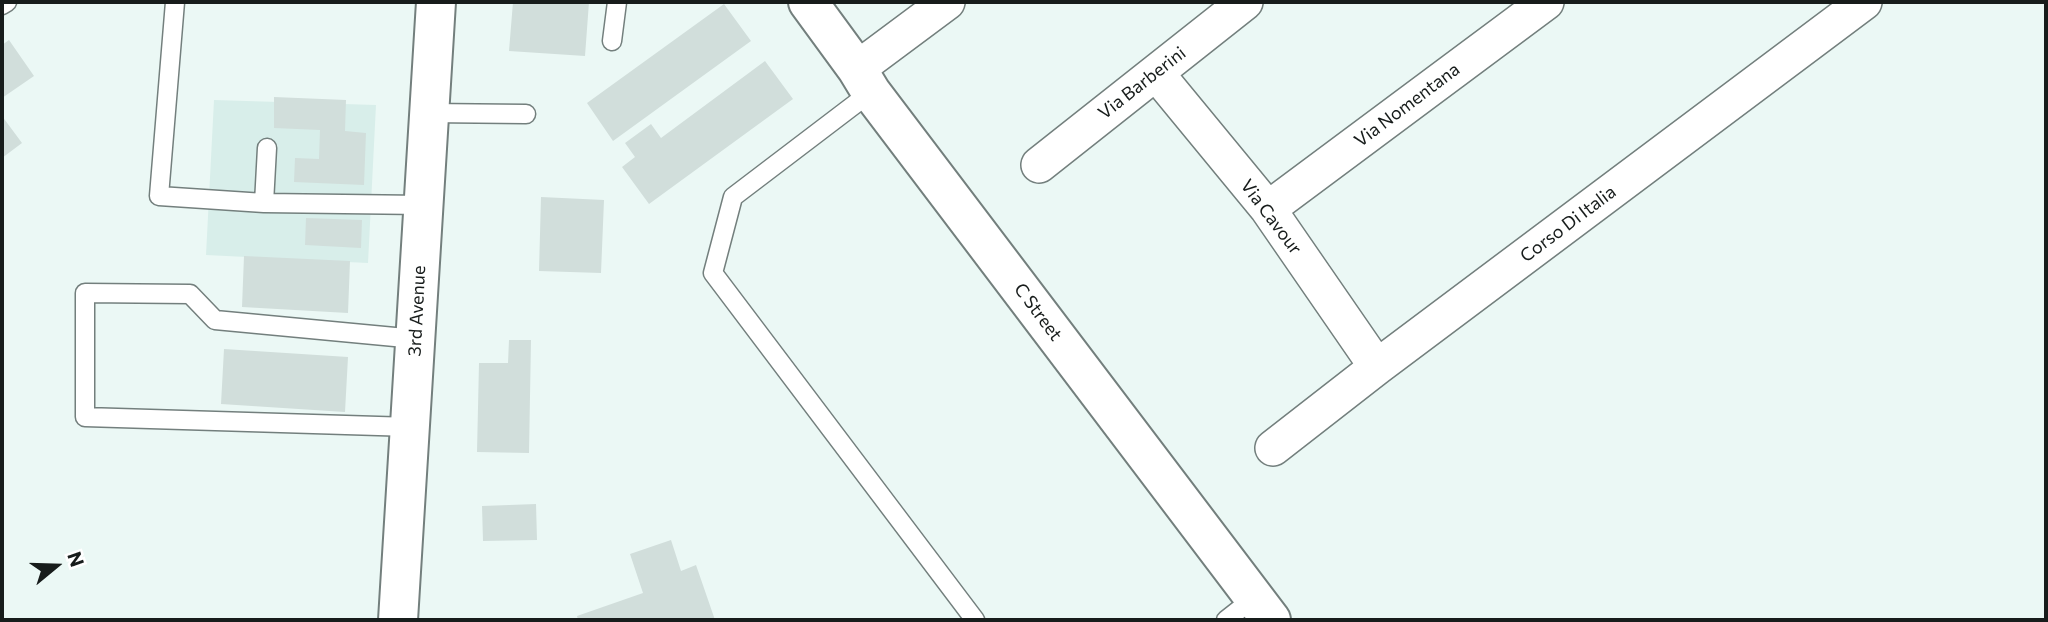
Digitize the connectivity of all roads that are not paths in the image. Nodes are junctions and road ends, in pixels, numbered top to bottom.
1 (7, 2) edge
2 (175, 2) edge
3 (436, 2) edge
4 (617, 2) edge
5 (808, 2) edge
6 (947, 2) edge
7 (1245, 2) edge
8 (1546, 2) edge
9 (1864, 2) edge
10 (2, 5) edge
11 (612, 41) dead end
12 (1156, 72) junction
13 (864, 80) junction
14 (428, 113) junction
15 (526, 114) dead end
16 (267, 148) dead end
17 (1039, 165) dead end
18 (264, 203) junction
19 (423, 205) junction
20 (1268, 209) junction
21 (416, 339) junction
22 (1377, 367) junction
23 (411, 427) junction
24 (1273, 448) dead end
25 (1250, 613) edge
26 (398, 620) edge
27 (975, 620) edge

1 - 10 lane
2 - 18 lane
3 - 14 street, 3rd Avenue
4 - 11 lane
5 - 13 street, C Street
6 - 13 street
7 - 12 street, Via Barberini
8 - 20 street, Via Nomentana
9 - 22 street, Corso Di Italia
12 - 17 street, Via Barberini
12 - 20 street, Via Cavour
13 - 25 street, C Street
13 - 27 lane
14 - 15 lane
14 - 19 street, 3rd Avenue
16 - 18 lane
18 - 19 lane
19 - 21 street, 3rd Avenue
20 - 22 street, Via Cavour
21 - 23 street, 3rd Avenue
21 - 23 lane
22 - 24 street, Corso Di Italia
23 - 26 street, 3rd Avenue

